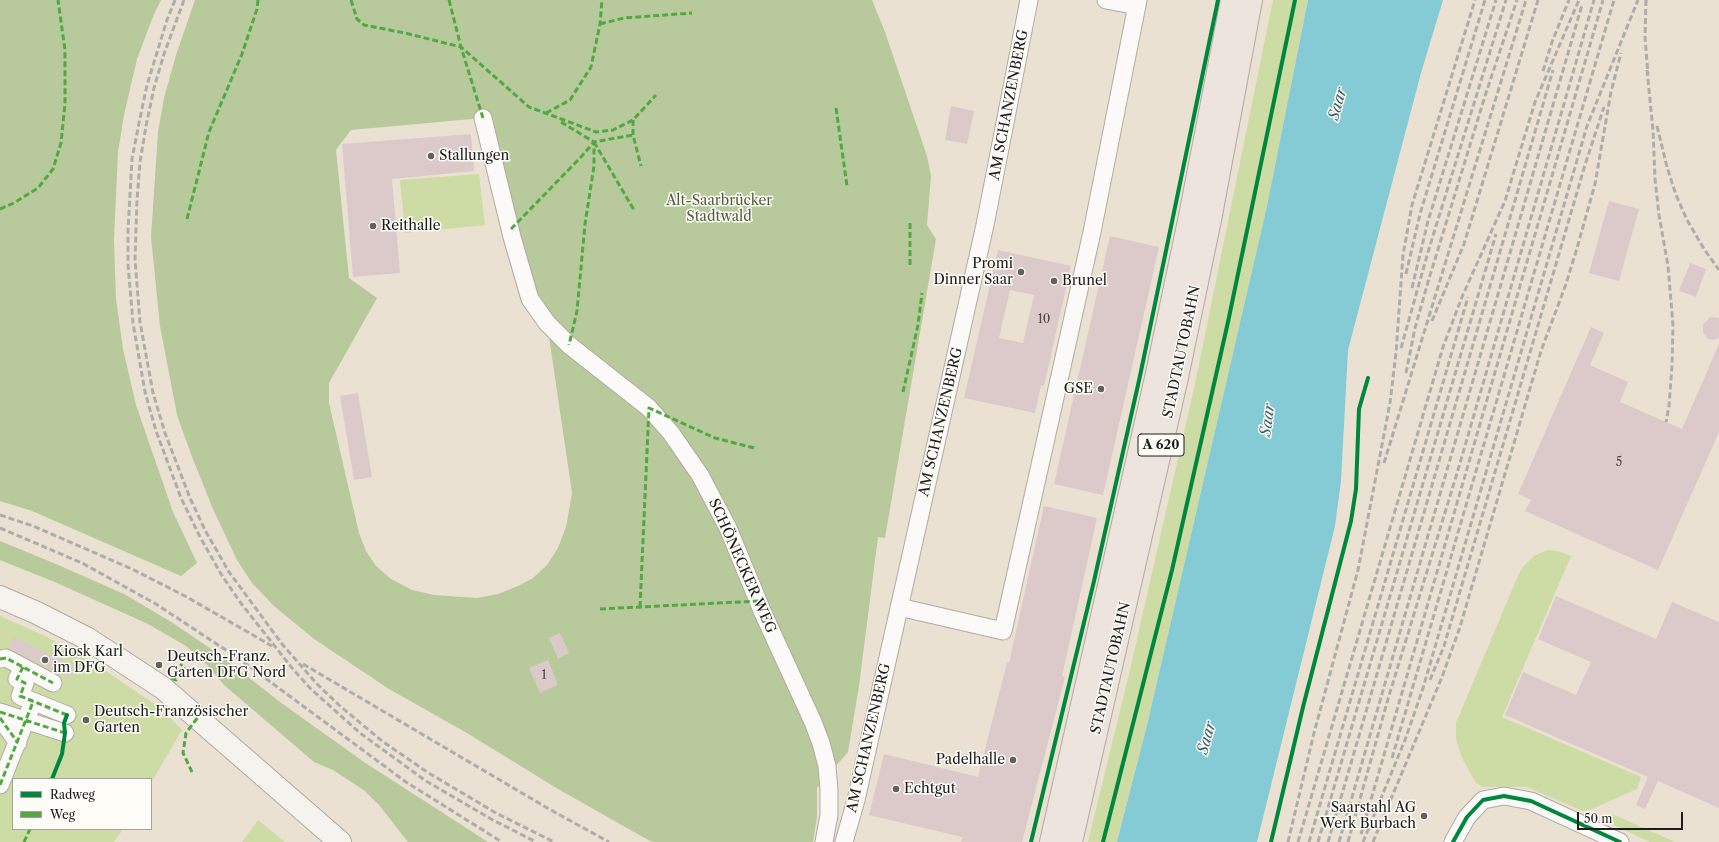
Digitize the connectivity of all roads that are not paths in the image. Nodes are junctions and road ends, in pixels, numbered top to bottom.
1 (1030, 0) edge
2 (1106, 0) edge
3 (1232, 0) edge
4 (1252, 0) edge
5 (1138, 3) edge
6 (483, 118) dead end
7 (0, 597) edge
8 (899, 607) junction
9 (0, 659) edge
10 (23, 667) junction
11 (53, 683) dead end
12 (34, 702) junction
13 (0, 712) edge
14 (66, 715) dead end
15 (0, 718) edge
16 (26, 722) junction
17 (65, 733) dead end
18 (18, 743) junction
19 (0, 785) edge
20 (340, 842) edge
21 (824, 842) edge
22 (844, 842) edge
23 (1051, 842) edge
24 (1070, 842) edge
25 (1453, 842) edge
26 (1620, 842) edge

1 - 8 street, AM SCHANZENBERG
2 - 5 street
3 - 23 highway, STADTAUTOBAHN / A 620
4 - 24 highway, STADTAUTOBAHN / A 620
5 - 8 street
6 - 21 street, SCHÖNECKER WEG
7 - 20 main road
8 - 22 street, AM SCHANZENBERG
9 - 10 street
10 - 11 street
10 - 12 street
12 - 14 street
12 - 16 street
13 - 16 street
15 - 18 street
16 - 17 street
16 - 18 street
18 - 19 street
25 - 26 street

